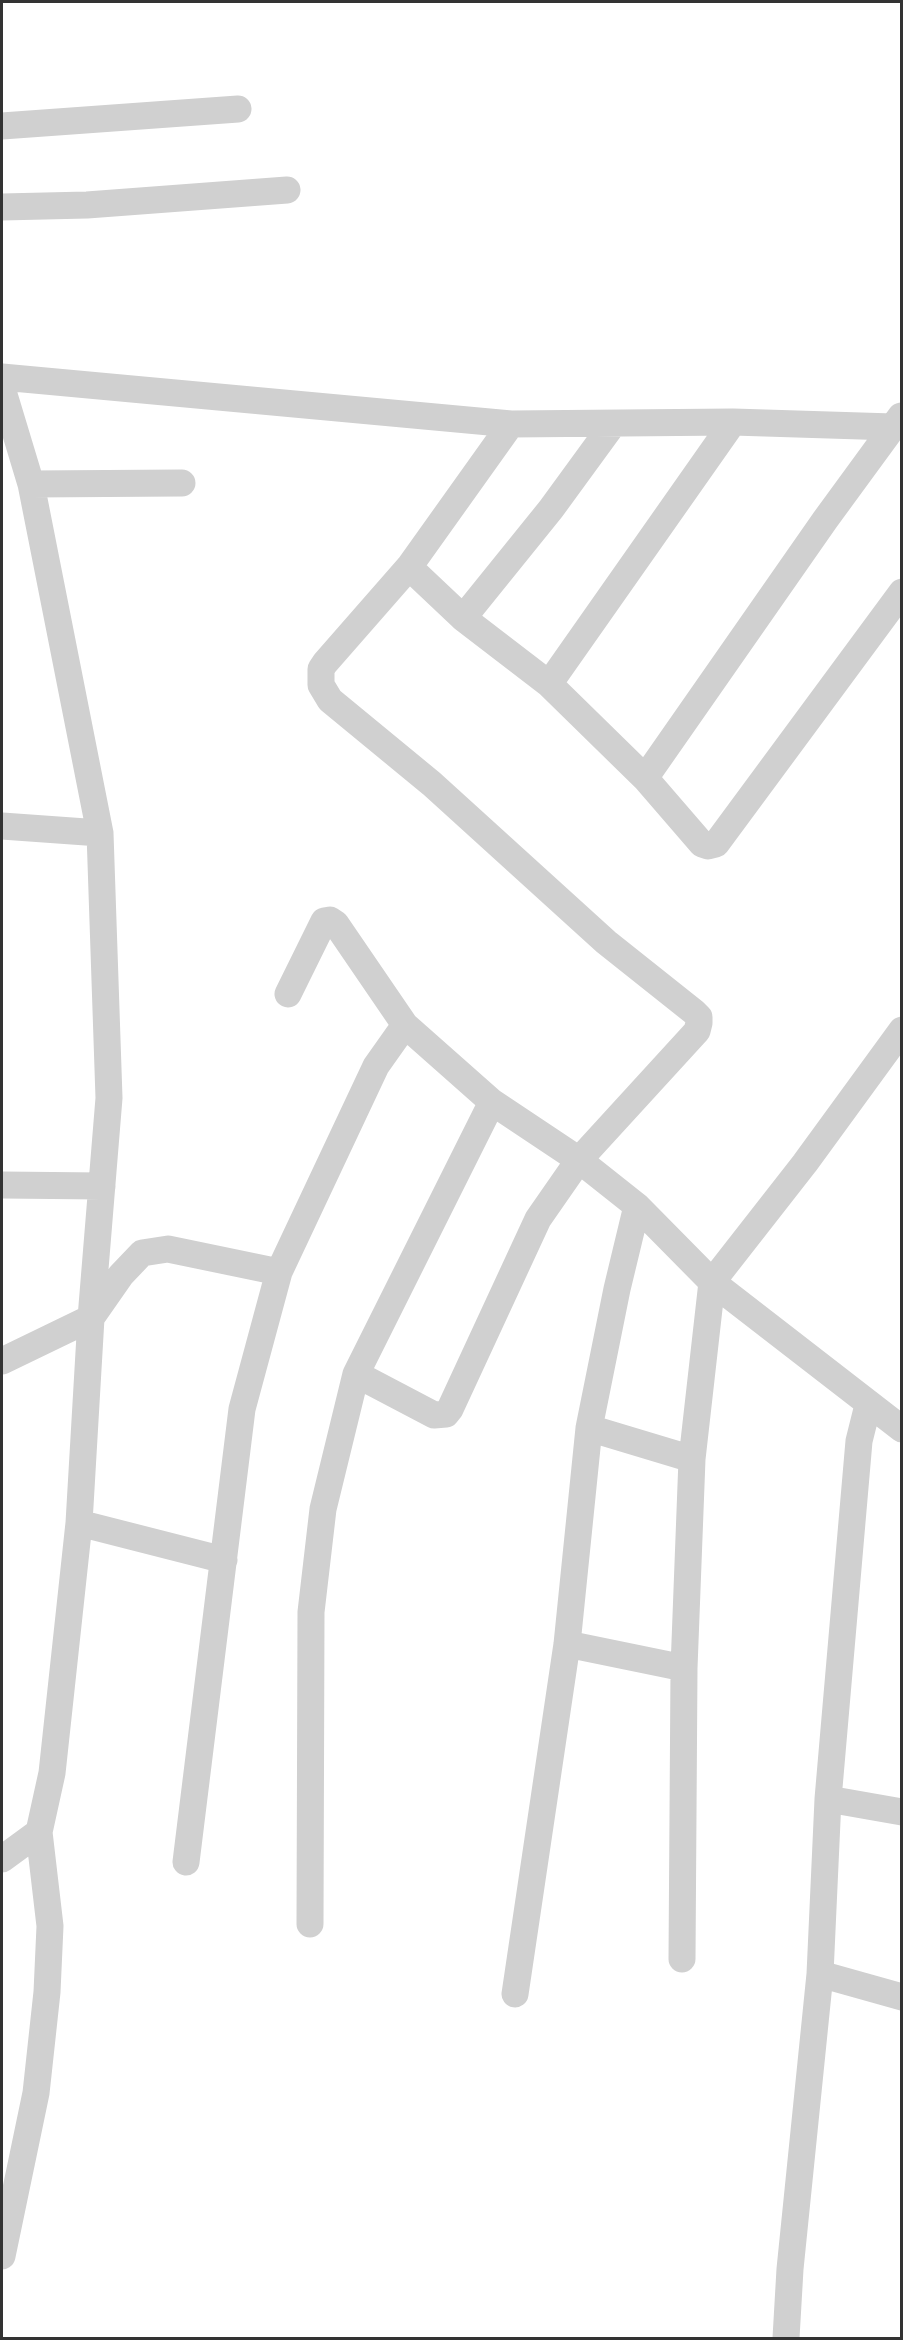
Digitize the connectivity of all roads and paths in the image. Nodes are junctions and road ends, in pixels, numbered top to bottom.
1 (238, 110) dead end
2 (2, 126) edge
3 (287, 190) dead end
4 (2, 207) edge
5 (2, 377) edge
6 (2, 388) edge
7 (897, 421) edge
8 (733, 422) junction
9 (511, 424) junction
10 (613, 424) junction
11 (182, 483) dead end
12 (31, 484) junction
13 (408, 567) junction
14 (902, 592) edge
15 (463, 618) junction
16 (549, 684) junction
17 (645, 778) junction
18 (2, 826) edge
19 (100, 833) junction
20 (288, 994) dead end
21 (405, 1025) junction
22 (902, 1030) edge
23 (492, 1102) junction
24 (579, 1160) junction
25 (2, 1185) edge
26 (102, 1186) junction
27 (638, 1206) junction
28 (279, 1272) junction
29 (712, 1282) junction
30 (91, 1318) junction
31 (2, 1361) edge
32 (356, 1374) junction
33 (868, 1405) junction
34 (589, 1428) junction
35 (902, 1429) edge
36 (692, 1459) junction
37 (79, 1523) junction
38 (224, 1560) junction
39 (567, 1644) junction
40 (684, 1668) junction
41 (828, 1799) junction
42 (902, 1812) edge
43 (39, 1832) junction
44 (2, 1859) edge
45 (186, 1863) dead end
46 (310, 1924) dead end
47 (682, 1959) dead end
48 (820, 1974) junction
49 (515, 1994) dead end
50 (902, 1998) edge
51 (2, 2256) edge
52 (786, 2338) edge

1 - 2 street
3 - 4 street
5 - 9 street
6 - 12 street
7 - 8 street
7 - 17 street
8 - 10 street
8 - 16 street
9 - 10 street
9 - 13 street
10 - 15 street
11 - 12 street
12 - 19 street
13 - 15 street
13 - 24 street
14 - 17 street
15 - 16 street
16 - 17 street
18 - 19 street
19 - 26 street
20 - 21 street
21 - 23 street
21 - 28 street
22 - 29 street
23 - 24 street
23 - 32 street
24 - 27 street
24 - 32 street
25 - 26 street
26 - 30 street
27 - 29 street
27 - 34 street
28 - 30 street
28 - 38 street
29 - 33 street
29 - 36 street
30 - 31 street
30 - 37 street
32 - 46 street
33 - 35 street
33 - 41 street
34 - 36 street
34 - 39 street
36 - 40 street
37 - 38 street
37 - 43 street
38 - 45 street
39 - 40 street
39 - 49 street
40 - 47 street
41 - 42 street
41 - 48 street
43 - 44 street
43 - 51 street
48 - 50 street
48 - 52 street

